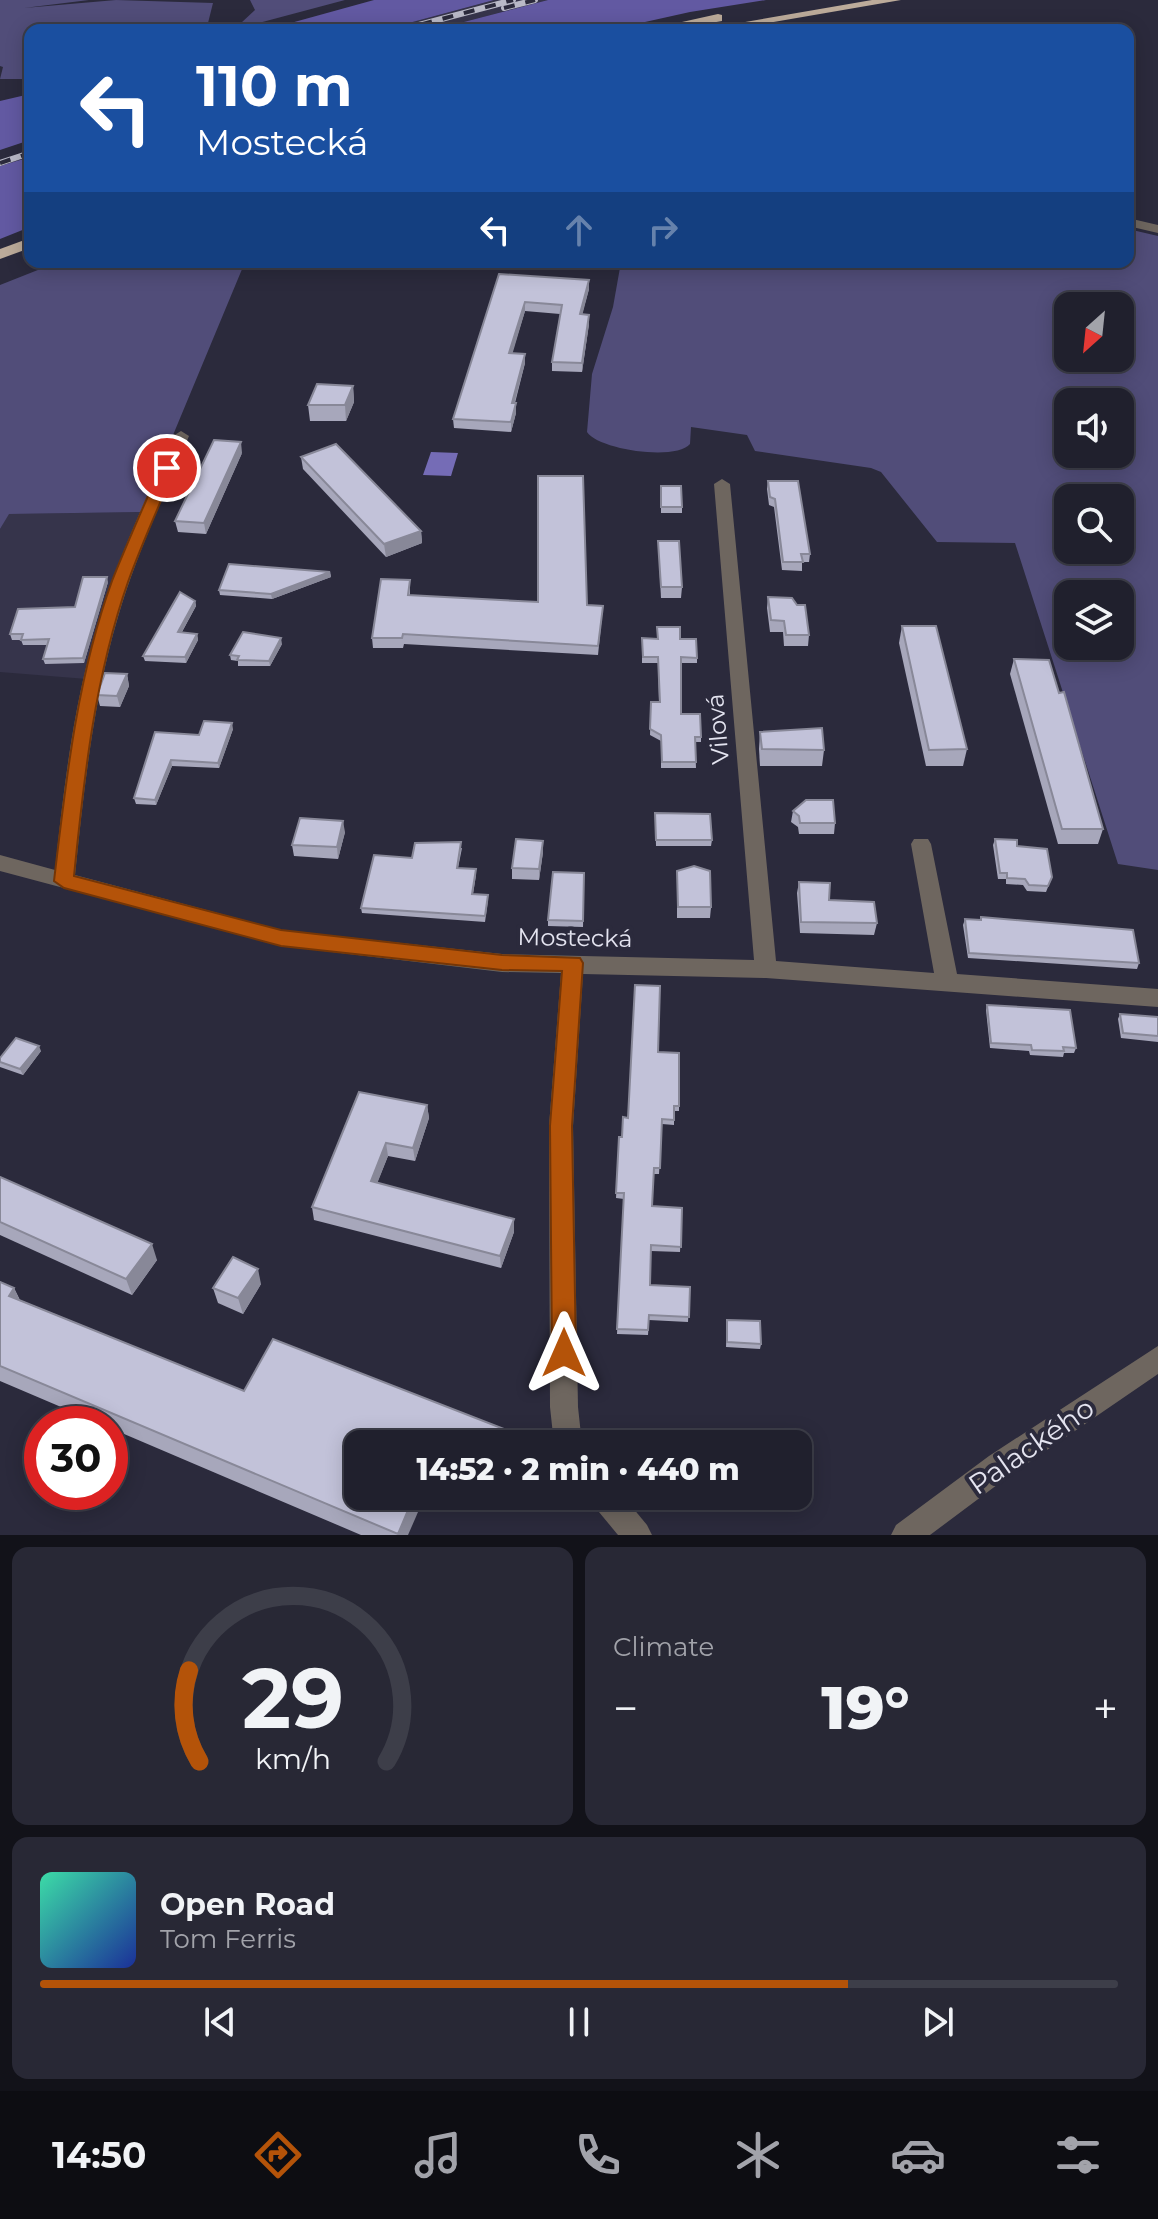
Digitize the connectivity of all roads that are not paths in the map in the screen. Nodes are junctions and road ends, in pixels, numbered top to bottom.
1 (830, 0) edge
2 (895, 0) edge
3 (688, 24) edge
4 (743, 24) edge
5 (1134, 223) edge
6 (1158, 229) edge
7 (24, 245) edge
8 (0, 254) edge
9 (24, 260) edge
10 (0, 269) edge
11 (181, 436) dead end
12 (722, 484) dead end
13 (921, 844) dead end
14 (0, 863) edge
15 (64, 881) junction
16 (573, 963) junction
17 (766, 969) junction
18 (947, 983) junction
19 (1158, 998) edge
20 (1158, 1359) edge
21 (566, 1430) edge
22 (616, 1510) edge
23 (637, 1535) edge
24 (906, 1535) edge

1 - 3 highway
2 - 4 highway
5 - 6 street
7 - 8 highway
9 - 10 highway
11 - 15 street
12 - 17 street, Vilová
13 - 18 street
14 - 15 street, Mostecká
15 - 16 street, Mostecká
16 - 17 street, Mostecká
16 - 21 street
17 - 18 street, Mostecká
18 - 19 street, Mostecká
20 - 24 street, Palackého
22 - 23 street

